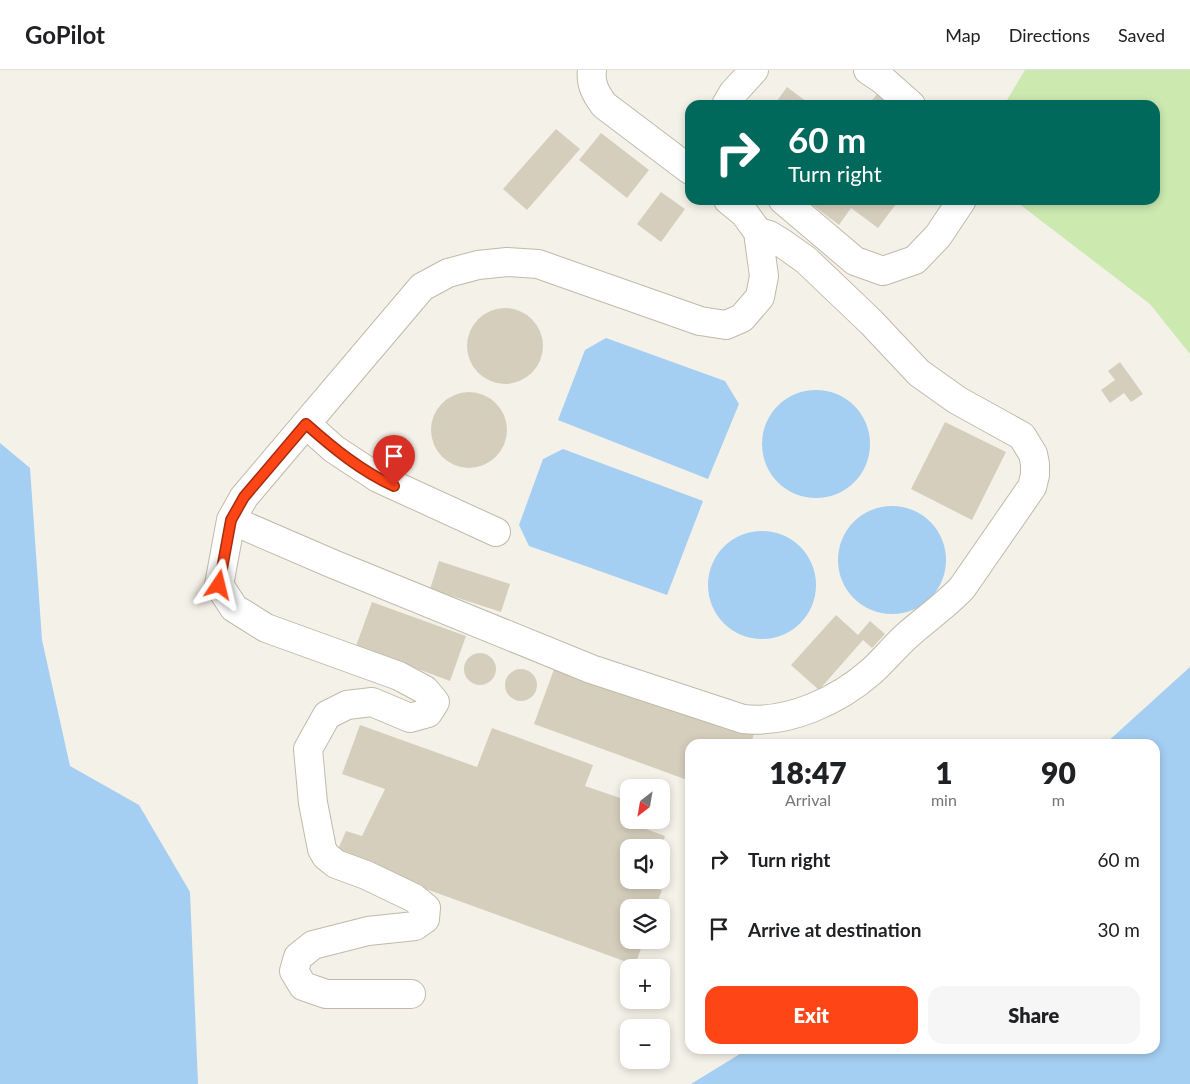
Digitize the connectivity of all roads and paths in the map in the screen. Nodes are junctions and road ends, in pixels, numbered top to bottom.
1 (592, 70) edge
2 (754, 70) edge
3 (868, 70) edge
4 (729, 100) edge
5 (905, 100) edge
6 (685, 166) edge
7 (734, 205) edge
8 (788, 205) edge
9 (959, 205) edge
10 (758, 232) junction
11 (306, 424) junction
12 (231, 520) junction
13 (496, 532) dead end
14 (411, 994) dead end

1 - 6 lane
2 - 4 lane
3 - 5 lane
7 - 10 lane
8 - 9 lane
10 - 11 lane
10 - 12 lane
11 - 12 lane
11 - 13 lane
12 - 14 lane

